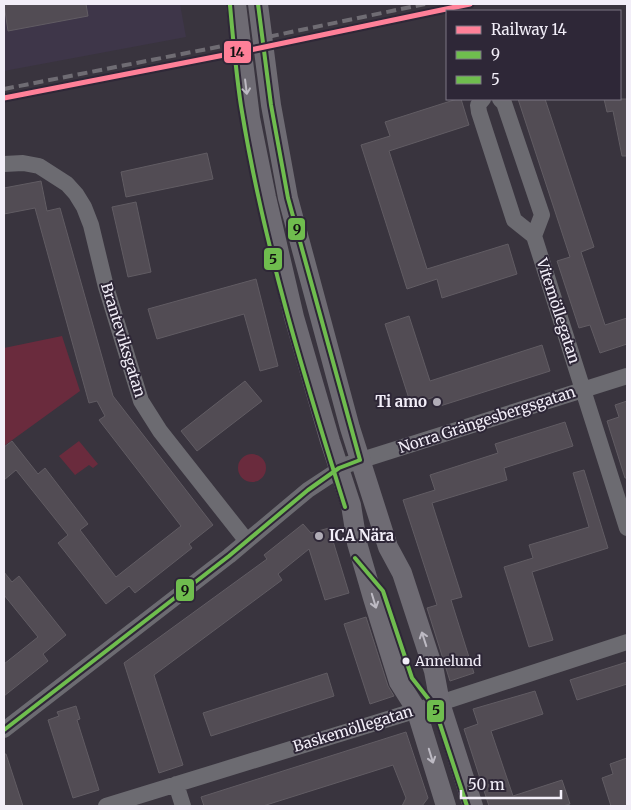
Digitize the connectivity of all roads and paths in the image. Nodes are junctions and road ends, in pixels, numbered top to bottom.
1 (236, 4) edge
2 (258, 4) edge
3 (482, 100) edge
4 (501, 100) edge
5 (4, 164) edge
6 (534, 236) junction
7 (627, 376) edge
8 (584, 389) junction
9 (348, 464) junction
10 (627, 528) edge
11 (246, 540) junction
12 (627, 642) edge
13 (440, 702) junction
14 (416, 709) junction
15 (4, 730) edge
16 (176, 784) junction
17 (106, 806) edge
18 (183, 806) edge
19 (446, 806) edge
20 (473, 806) edge

1 -> 9 main road
2 - 9 main road
3 - 6 street
4 - 6 street
5 - 11 street, Branteviksgatan
6 - 8 street, Vitemöllegatan
7 - 8 street, Norra Grängesbergsgatan
8 - 9 street, Norra Grängesbergsgatan
8 - 10 street, Vitemöllegatan
9 - 11 street, Norra Grängesbergsgatan
13 -> 9 main road
9 -> 14 main road
11 - 15 street, Norra Grängesbergsgatan
12 - 13 street, Baskemöllegatan
13 - 14 street, Baskemöllegatan
13 - 20 main road
14 - 16 street, Baskemöllegatan
14 -> 19 main road
16 - 17 street, Baskemöllegatan
16 - 18 street

